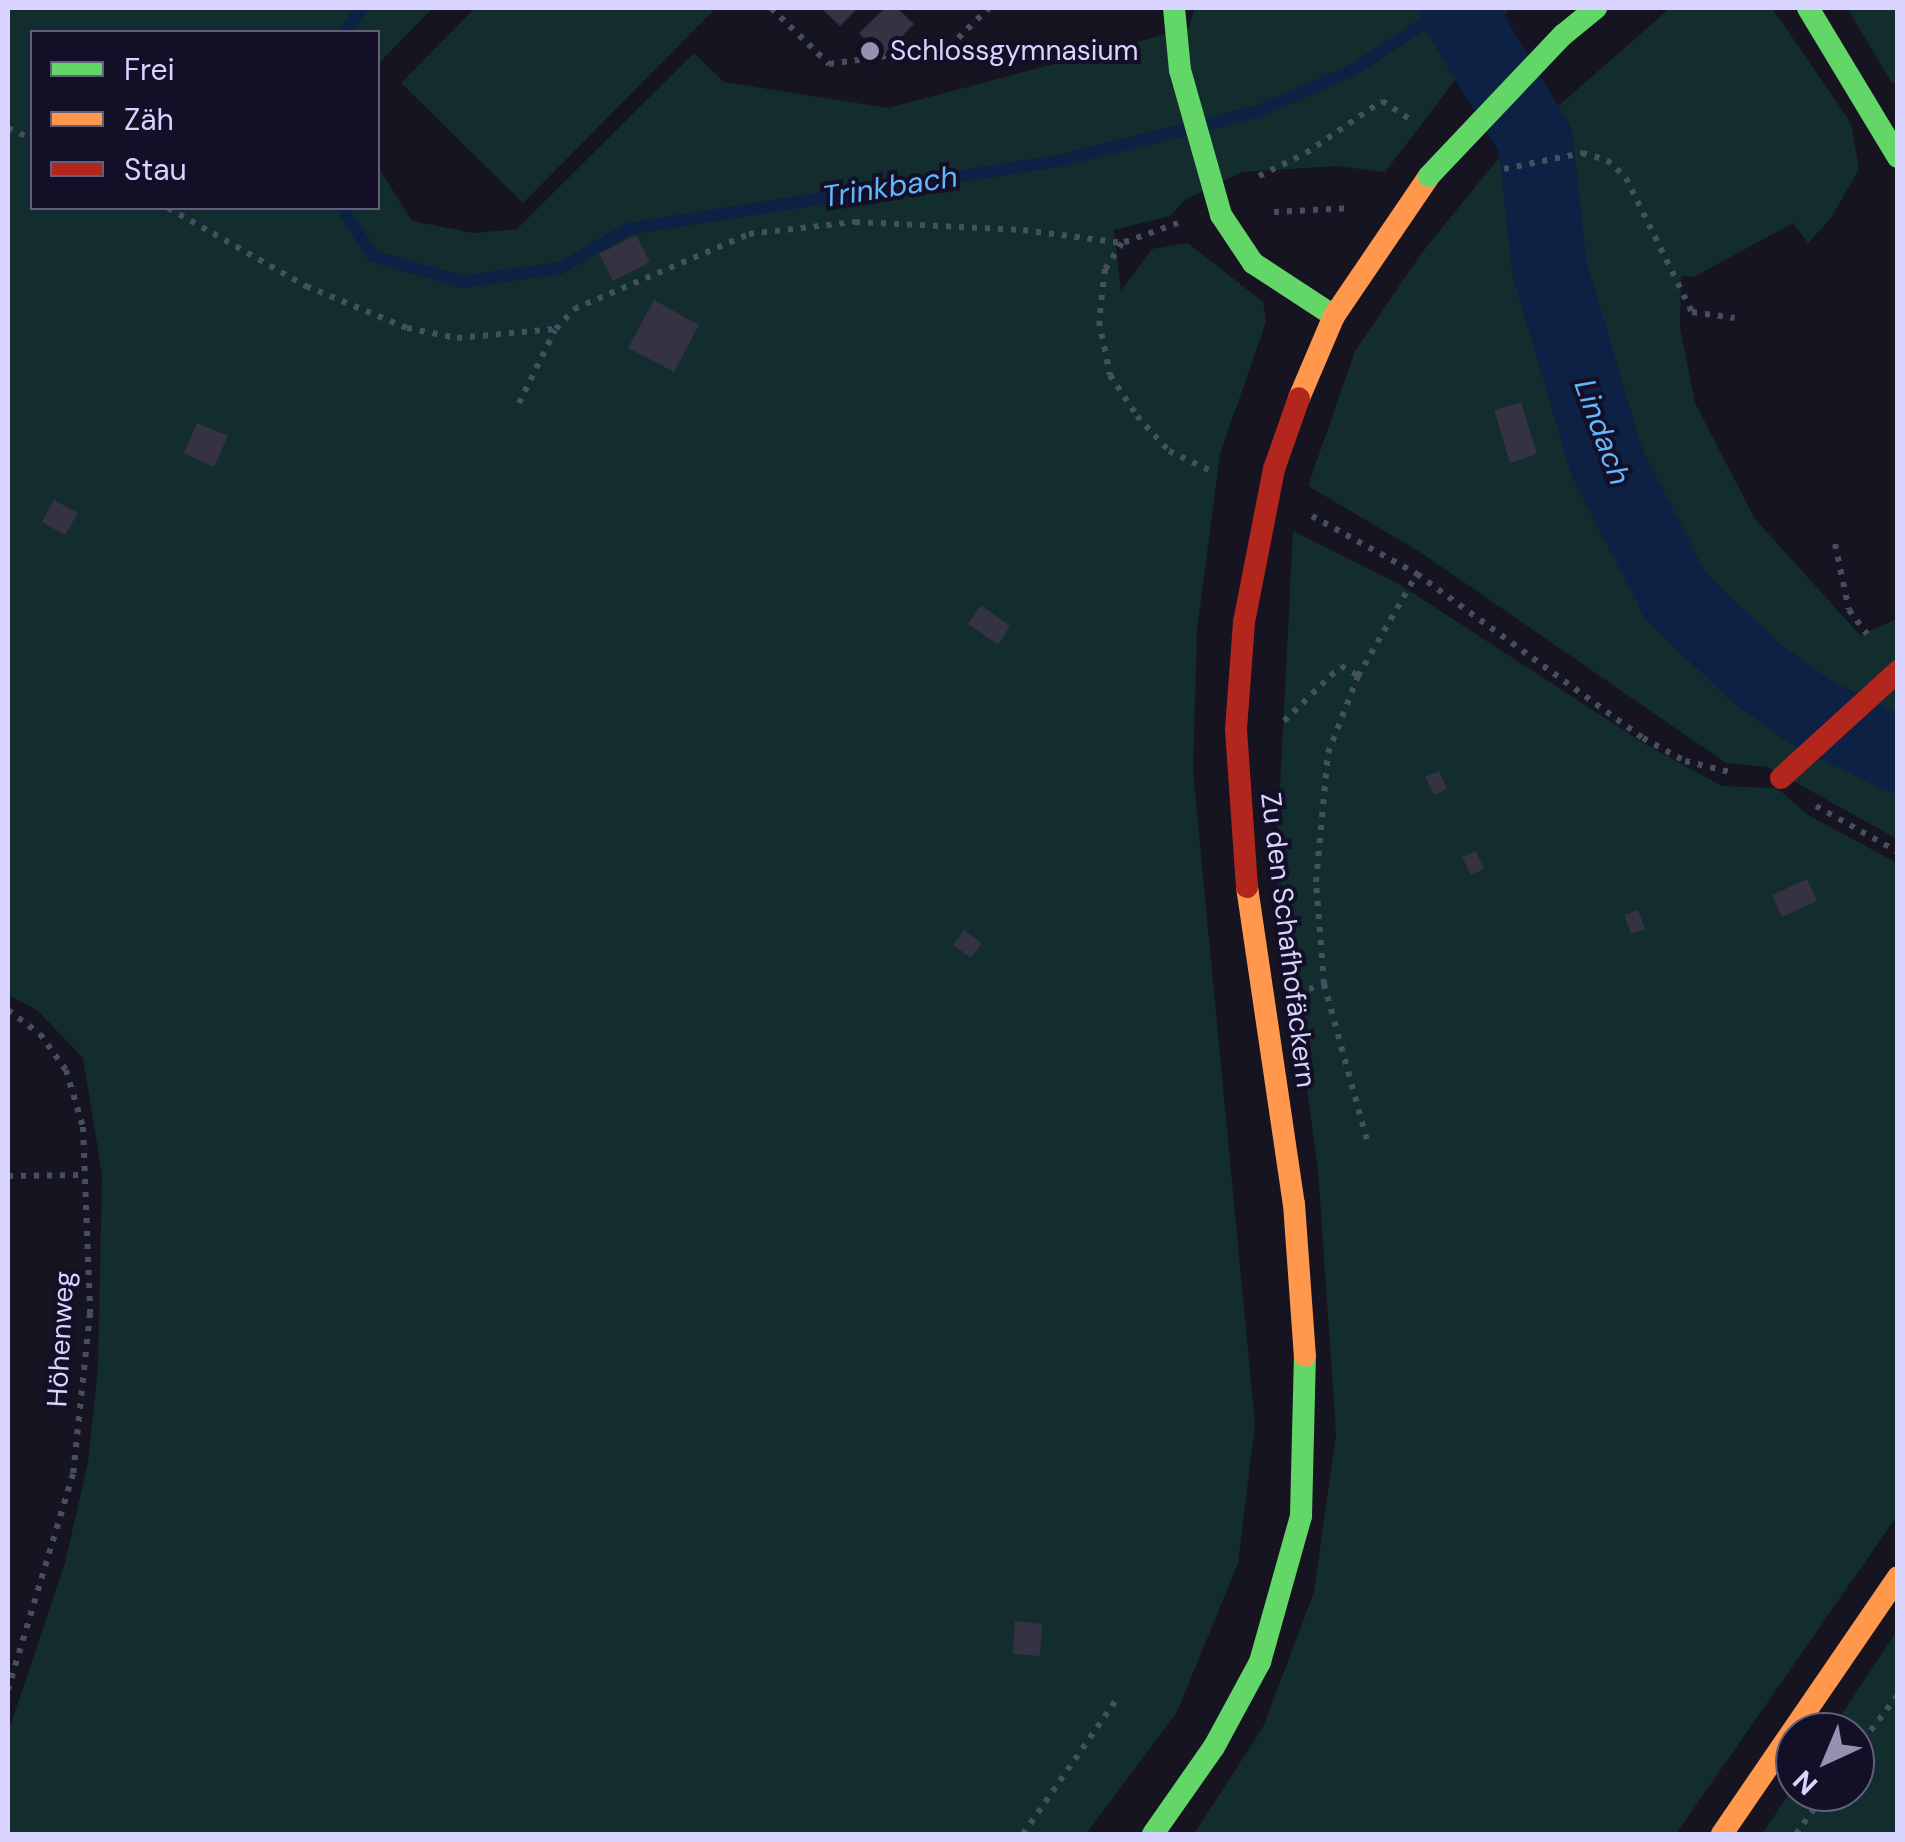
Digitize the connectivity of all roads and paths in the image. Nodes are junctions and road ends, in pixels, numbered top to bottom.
1 (771, 8) edge
2 (989, 8) edge
3 (1174, 8) edge
4 (1596, 8) edge
5 (1808, 8) edge
6 (1421, 127) dead end
7 (1898, 157) edge
8 (1494, 170) dead end
9 (1214, 193) junction
10 (1368, 207) dead end
11 (172, 210) edge
12 (1122, 243) junction
13 (1334, 316) junction
14 (1734, 318) dead end
15 (556, 329) junction
16 (519, 403) dead end
17 (1209, 470) dead end
18 (1304, 513) dead end
19 (1835, 544) dead end
20 (1417, 574) junction
21 (1896, 671) edge
22 (1358, 676) junction
23 (1236, 729) junction
24 (1781, 778) junction
25 (1898, 852) edge
26 (1324, 984) junction
27 (1261, 1002) junction
28 (8, 1010) edge
29 (1369, 1146) dead end
30 (85, 1175) junction
31 (8, 1176) edge
32 (1898, 1577) edge
33 (8, 1689) edge
34 (1898, 1694) edge
35 (1117, 1699) dead end
36 (1875, 1724) edge
37 (1812, 1812) edge
38 (1023, 1834) edge
39 (1153, 1834) edge
40 (1722, 1834) edge
41 (1796, 1834) edge

1 - 2 path
3 - 9 street
4 - 13 street, Zu den Schafhofäckern, bridge
5 - 7 street
6 - 9 path
8 - 14 path
9 - 10 path
9 - 12 path
9 - 13 street
11 - 15 path
12 - 15 path
12 - 17 path
13 - 23 street, Zu den Schafhofäckern
15 - 16 path
18 - 20 path
19 - 21 path
20 - 22 path
20 - 24 path
21 - 24 street
22 - 23 path
22 - 26 path
23 - 27 street, Zu den Schafhofäckern
24 - 25 path
26 - 27 path
26 - 29 path
27 - 39 street, Zu den Schafhofäckern
28 - 30 path, Höhenweg
30 - 31 path
30 - 33 path, Höhenweg
32 - 40 street
34 - 36 path
35 - 38 path
37 - 41 path

